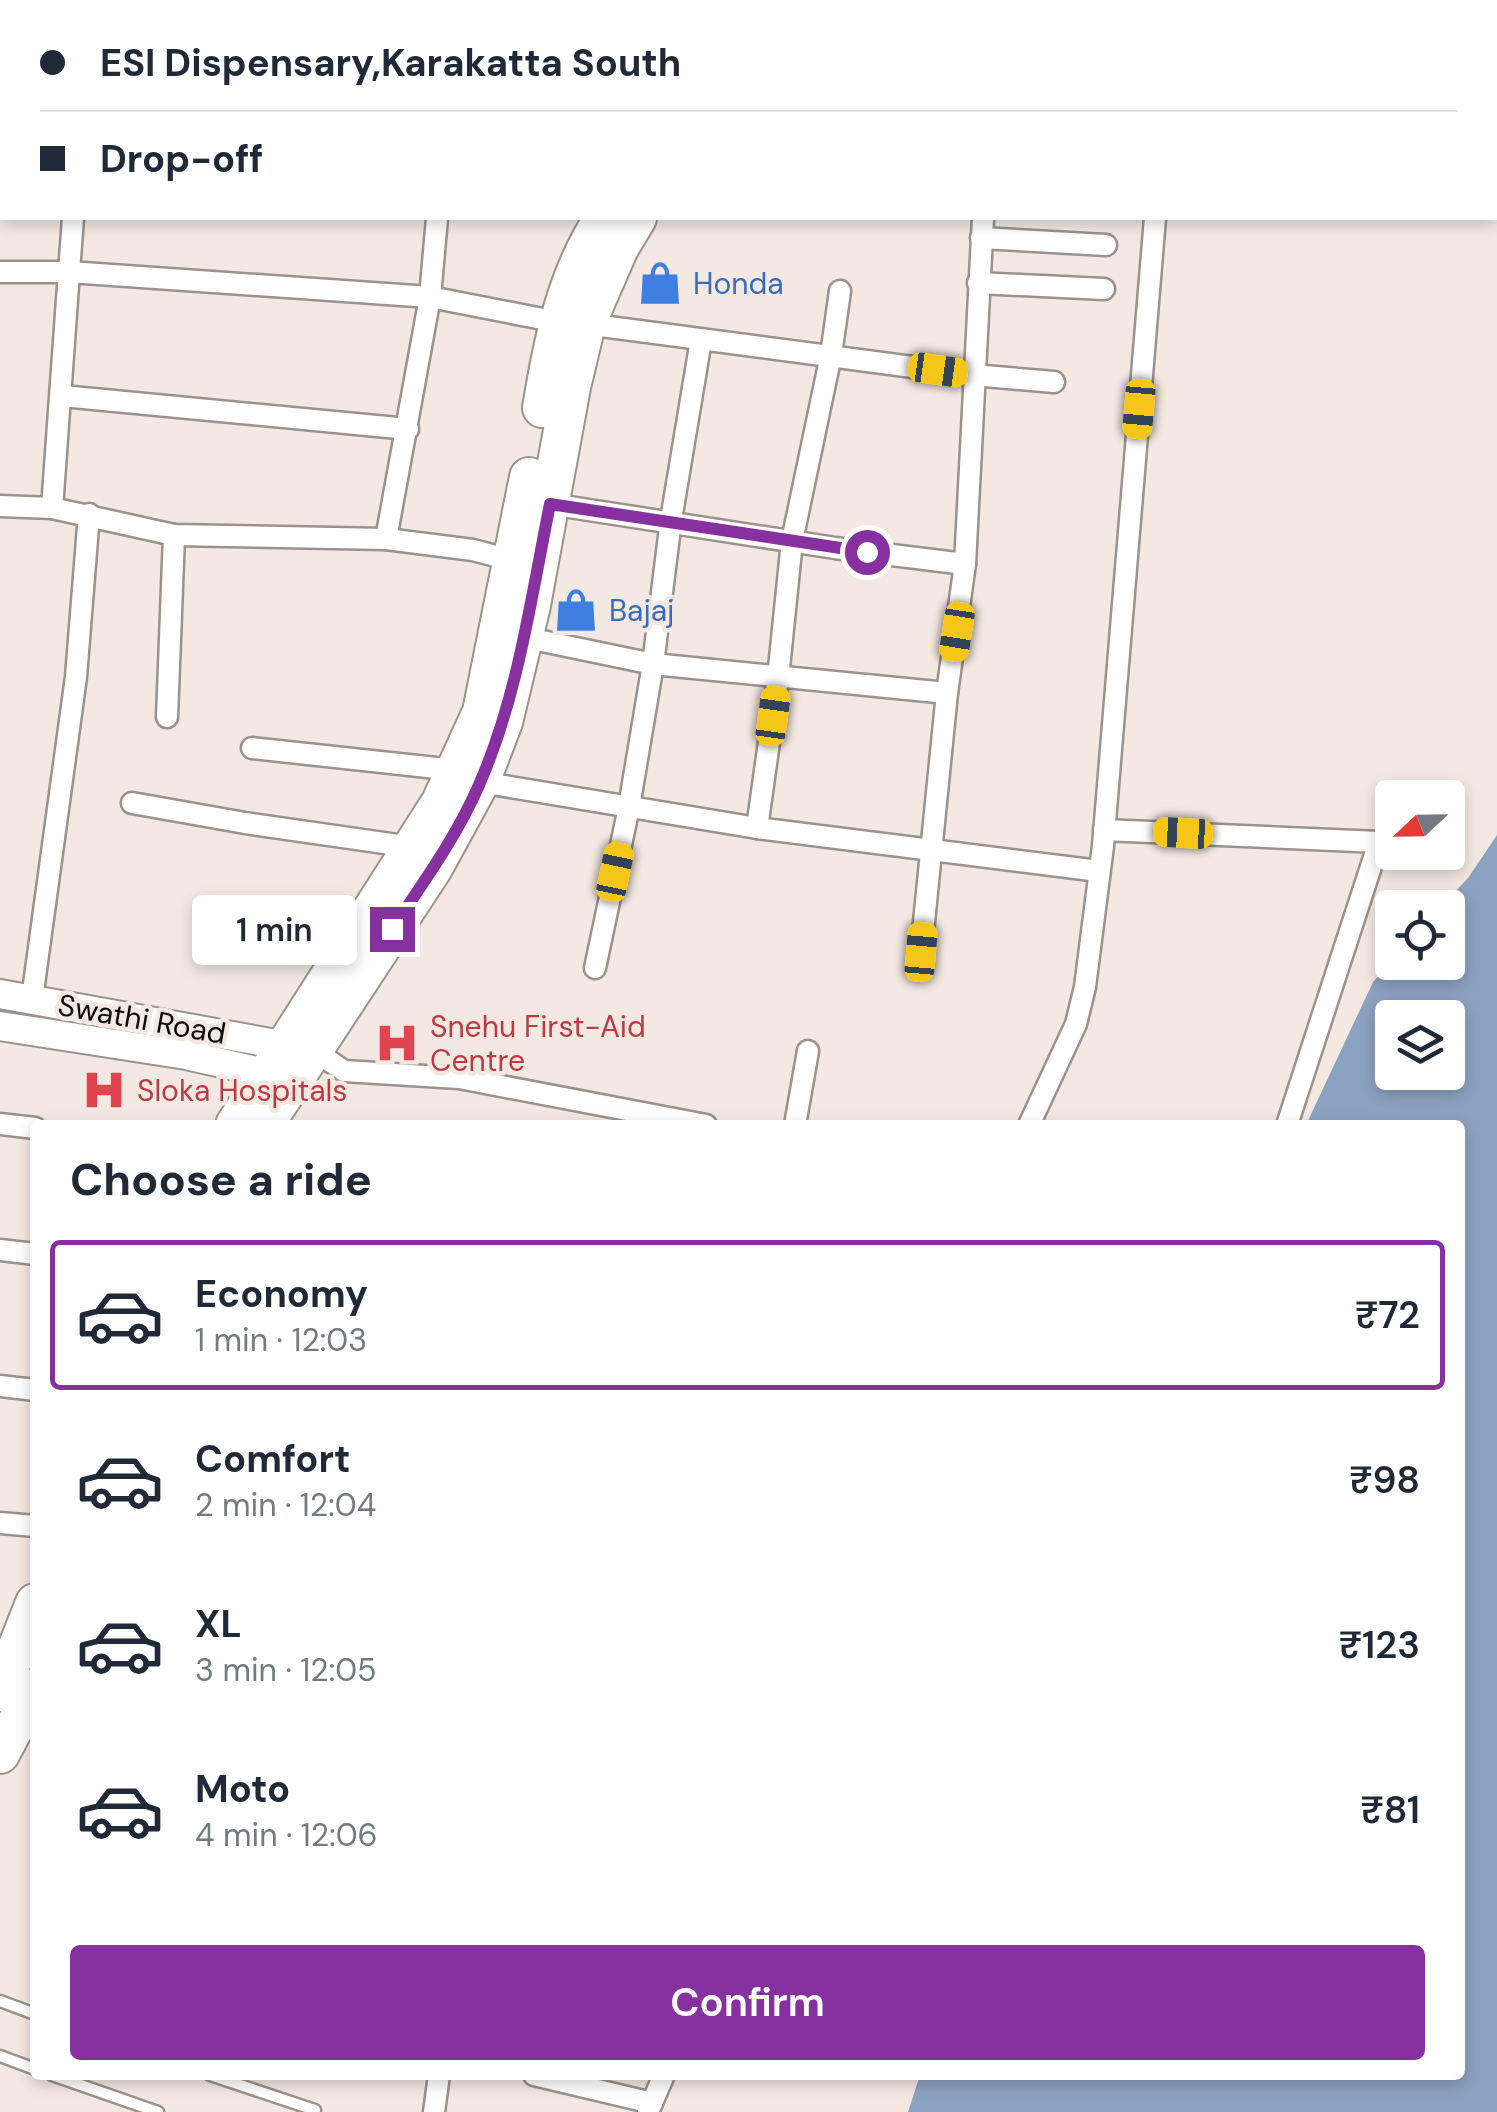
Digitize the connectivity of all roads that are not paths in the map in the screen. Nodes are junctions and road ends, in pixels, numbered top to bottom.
1 (73, 220) edge
2 (436, 220) edge
3 (603, 220) edge
4 (636, 220) edge
5 (1155, 220) edge
6 (982, 228) edge
7 (1106, 245) dead end
8 (0, 272) edge
9 (69, 272) junction
10 (978, 283) junction
11 (1104, 289) dead end
12 (840, 291) dead end
13 (430, 298) junction
14 (572, 323) junction
15 (700, 340) junction
16 (831, 355) junction
17 (974, 376) junction
18 (1054, 382) dead end
19 (62, 396) junction
20 (408, 429) junction
21 (550, 504) junction
22 (0, 506) edge
23 (52, 508) junction
24 (89, 514) junction
25 (671, 520) junction
26 (174, 535) junction
27 (386, 539) junction
28 (792, 541) junction
29 (511, 560) junction
30 (965, 564) junction
31 (523, 637) junction
32 (653, 664) junction
33 (778, 678) junction
34 (946, 693) junction
35 (166, 716) dead end
36 (252, 748) dead end
37 (468, 776) junction
38 (132, 802) dead end
39 (629, 807) junction
40 (756, 828) junction
41 (1104, 830) junction
42 (412, 847) junction
43 (930, 850) junction
44 (1099, 871) junction
45 (921, 952) dead end
46 (595, 968) dead end
47 (0, 994) edge
48 (32, 998) junction
49 (0, 1026) edge
50 (808, 1051) dead end
51 (301, 1064) junction
52 (626, 1118) edge
53 (240, 1120) edge
54 (267, 1120) edge
55 (796, 1120) edge
56 (1031, 1120) edge
57 (1288, 1120) edge
58 (0, 1124) edge
59 (30, 1127) edge
60 (0, 1250) edge
61 (30, 1253) edge
62 (0, 1386) edge
63 (30, 1389) edge
64 (0, 1523) edge
65 (30, 1526) edge
66 (30, 1625) edge
67 (18, 1679) edge
68 (0, 1754) edge
69 (0, 2001) edge
70 (30, 2012) edge
71 (0, 2056) edge
72 (30, 2067) edge
73 (66, 2080) edge
74 (225, 2080) edge
75 (438, 2080) edge
76 (552, 2080) edge
77 (662, 2080) edge
78 (281, 2098) junction
79 (650, 2108) edge
80 (315, 2110) edge
81 (158, 2112) edge
82 (276, 2112) edge
83 (434, 2112) edge

1 - 9 street
2 - 13 street
3 - 14 highway
4 - 14 highway
5 - 41 street
6 - 7 street
6 - 10 street
8 - 9 street
9 - 13 street
9 - 19 street
10 - 11 street
10 - 17 street
12 - 16 street
13 - 14 street
13 - 20 street
14 - 15 street
14 - 21 highway
14 - 29 highway
15 - 16 street
15 - 25 street
16 - 17 street
16 - 28 street
17 - 18 street
17 - 30 street
19 - 20 street
19 - 23 street
20 - 27 street
21 - 25 street
21 - 31 highway
22 - 23 street
23 - 24 street
24 - 26 street
24 - 48 street
25 - 28 street
25 - 32 street
26 - 27 street
26 - 35 street
27 - 29 street
28 - 30 street
28 - 33 street
29 - 37 highway
30 - 34 street
31 - 32 street
31 - 37 highway
32 - 33 street
32 - 39 street
33 - 34 street
33 - 40 street
34 - 43 street
36 - 37 street
37 - 39 street
37 - 42 highway
37 - 51 highway
38 - 42 street
39 - 40 street
39 - 46 street
40 - 43 street
41 - 44 street
41 - 57 street
42 - 51 highway
43 - 44 street
43 - 45 street
44 - 56 street
47 - 48 street, Swathi Road
48 - 51 street, Swathi Road
49 - 51 street, Swathi Road
50 - 55 street
51 - 52 street
51 - 53 highway
51 - 54 highway
58 - 59 street
60 - 61 street
62 - 63 street
64 - 65 street
66 - 67 highway
67 - 68 highway
69 - 70 lane
71 - 72 lane
73 - 81 lane
74 - 78 lane
75 - 83 street
76 - 79 street
77 - 79 street
78 - 80 lane
78 - 82 lane

